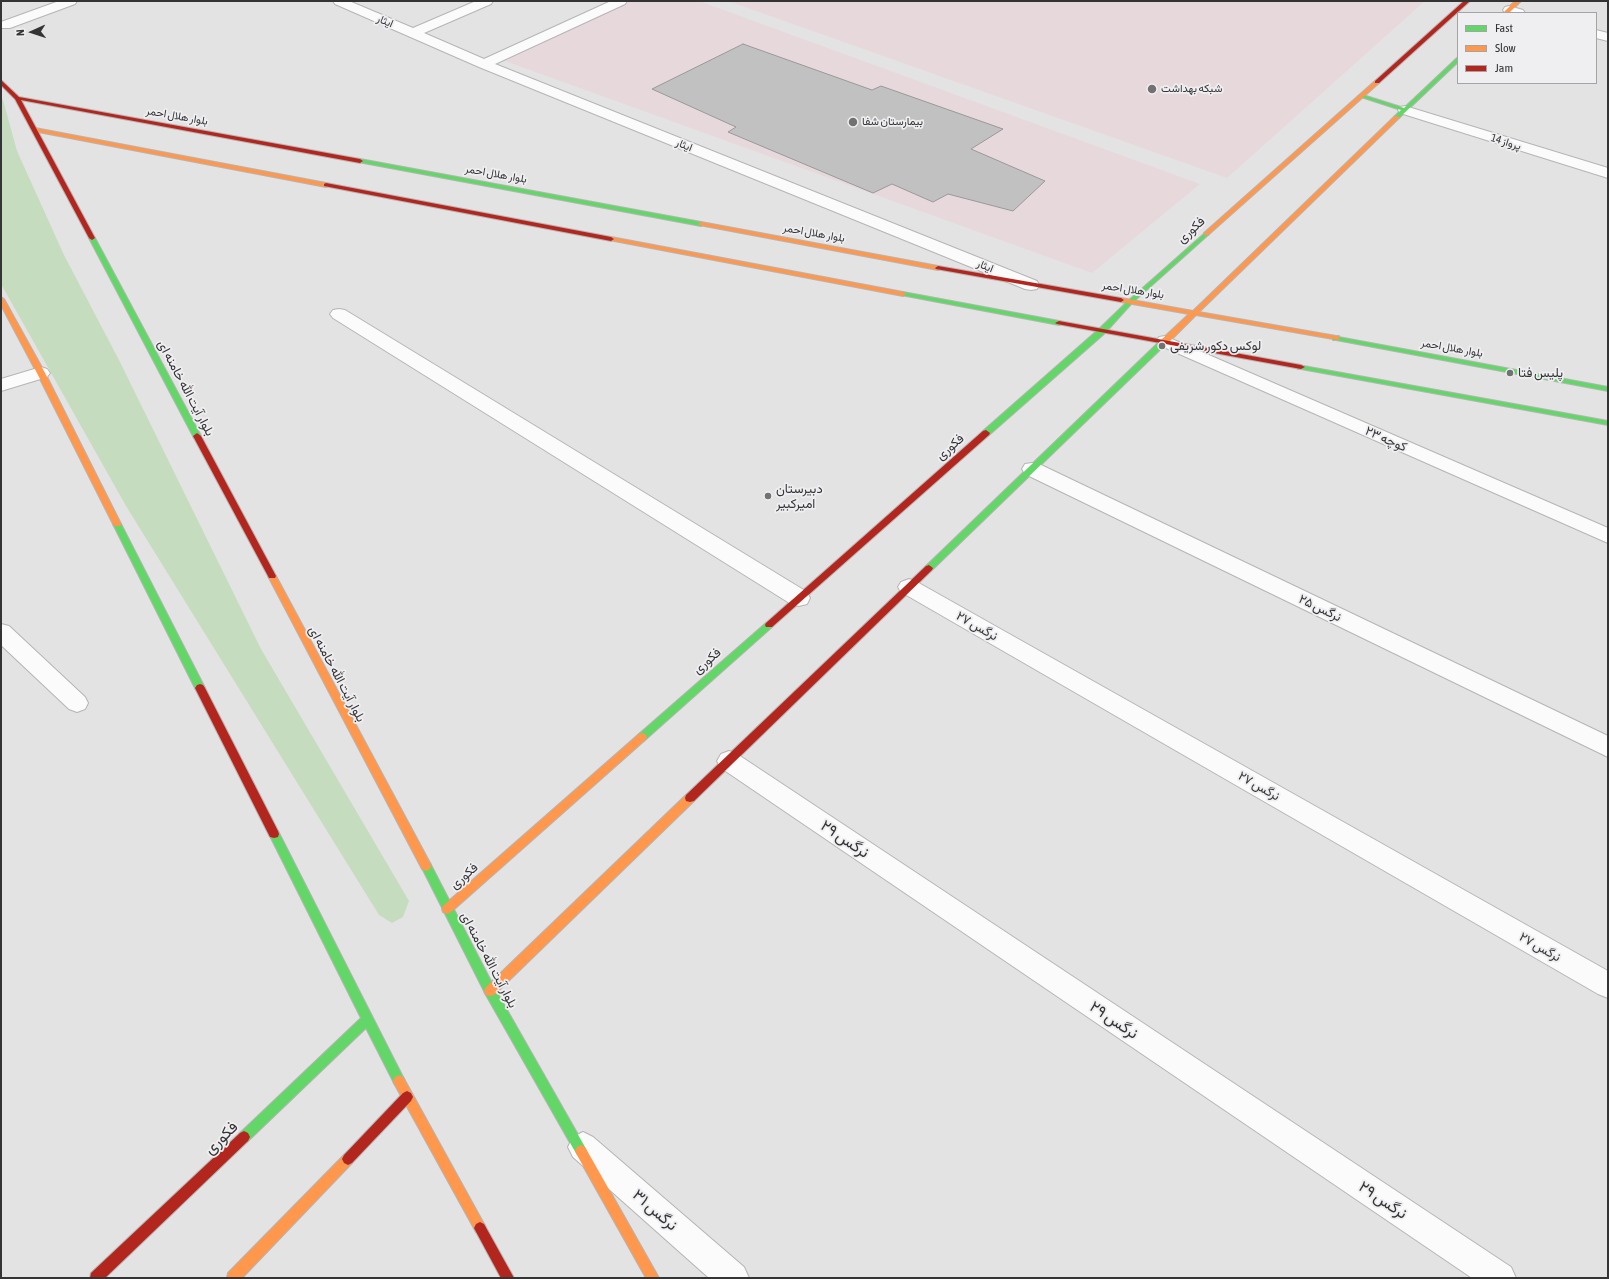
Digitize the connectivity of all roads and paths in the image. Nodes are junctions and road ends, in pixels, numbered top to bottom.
1 (71, 1) edge
2 (339, 1) edge
3 (487, 1) edge
4 (621, 1) edge
5 (1467, 1) edge
6 (1518, 1) edge
7 (1511, 12) edge
8 (4, 25) dead end
9 (413, 32) junction
10 (1597, 34) edge
11 (1608, 37) edge
12 (1457, 60) edge
13 (484, 64) junction
14 (1, 82) edge
15 (1361, 96) junction
16 (17, 98) junction
17 (1405, 110) junction
18 (34, 130) junction
19 (1608, 173) edge
20 (1031, 285) junction
21 (1, 299) edge
22 (1130, 302) junction
23 (1195, 312) junction
24 (339, 314) dead end
25 (1102, 330) junction
26 (1165, 342) junction
27 (41, 373) junction
28 (1, 385) edge
29 (1608, 389) edge
30 (1608, 423) edge
31 (1032, 469) junction
32 (1608, 536) edge
33 (909, 587) junction
34 (799, 598) junction
35 (1, 632) edge
36 (77, 703) dead end
37 (1608, 747) edge
38 (729, 761) junction
39 (447, 909) junction
40 (1608, 985) edge
41 (490, 991) junction
42 (368, 1019) junction
43 (408, 1097) junction
44 (576, 1141) junction
45 (96, 1278) edge
46 (232, 1278) edge
47 (508, 1278) edge
48 (653, 1278) edge
49 (733, 1278) edge
50 (1500, 1278) edge

1 - 8 street
2 - 9 street, ایثار
3 - 9 street
4 - 13 street
5 - 15 street, فکوری
6 - 7 street
9 - 13 street, ایثار
10 - 11 street
12 - 17 street
13 - 20 street, ایثار
14 - 16 street, بلوار آیت الله خامنه ای
15 - 17 street
15 - 22 street, فکوری
16 - 18 street, بلوار آیت الله خامنه ای
16 - 20 street, بلوار هلال احمر
17 - 19 street, پرواز 14
17 - 23 street
18 - 25 street
18 - 39 street, بلوار آیت الله خامنه ای
20 - 22 street, بلوار هلال احمر
21 - 27 street
22 - 23 street, بلوار هلال احمر
22 - 25 street, فکوری
23 - 26 street
23 - 29 street, بلوار هلال احمر
24 - 34 street
25 - 26 street
25 - 34 street, فکوری
26 - 30 street
26 - 31 street
26 - 32 street, کوچه ۲۳
27 - 28 street
27 - 42 street
31 - 33 street
31 - 37 street, نرگس ۲۵
33 - 38 street
33 - 40 street, نرگس ۲۷
34 - 39 street, فکوری
35 - 36 street
38 - 41 street
38 - 50 street, نرگس ۲۹
39 - 41 street, بلوار آیت الله خامنه ای
41 - 44 street, بلوار آیت الله خامنه ای
42 - 43 street
42 - 45 street, فکوری
43 - 46 street
43 - 47 street
44 - 48 street, بلوار آیت الله خامنه ای
44 - 49 street, نرگس ۳۱

